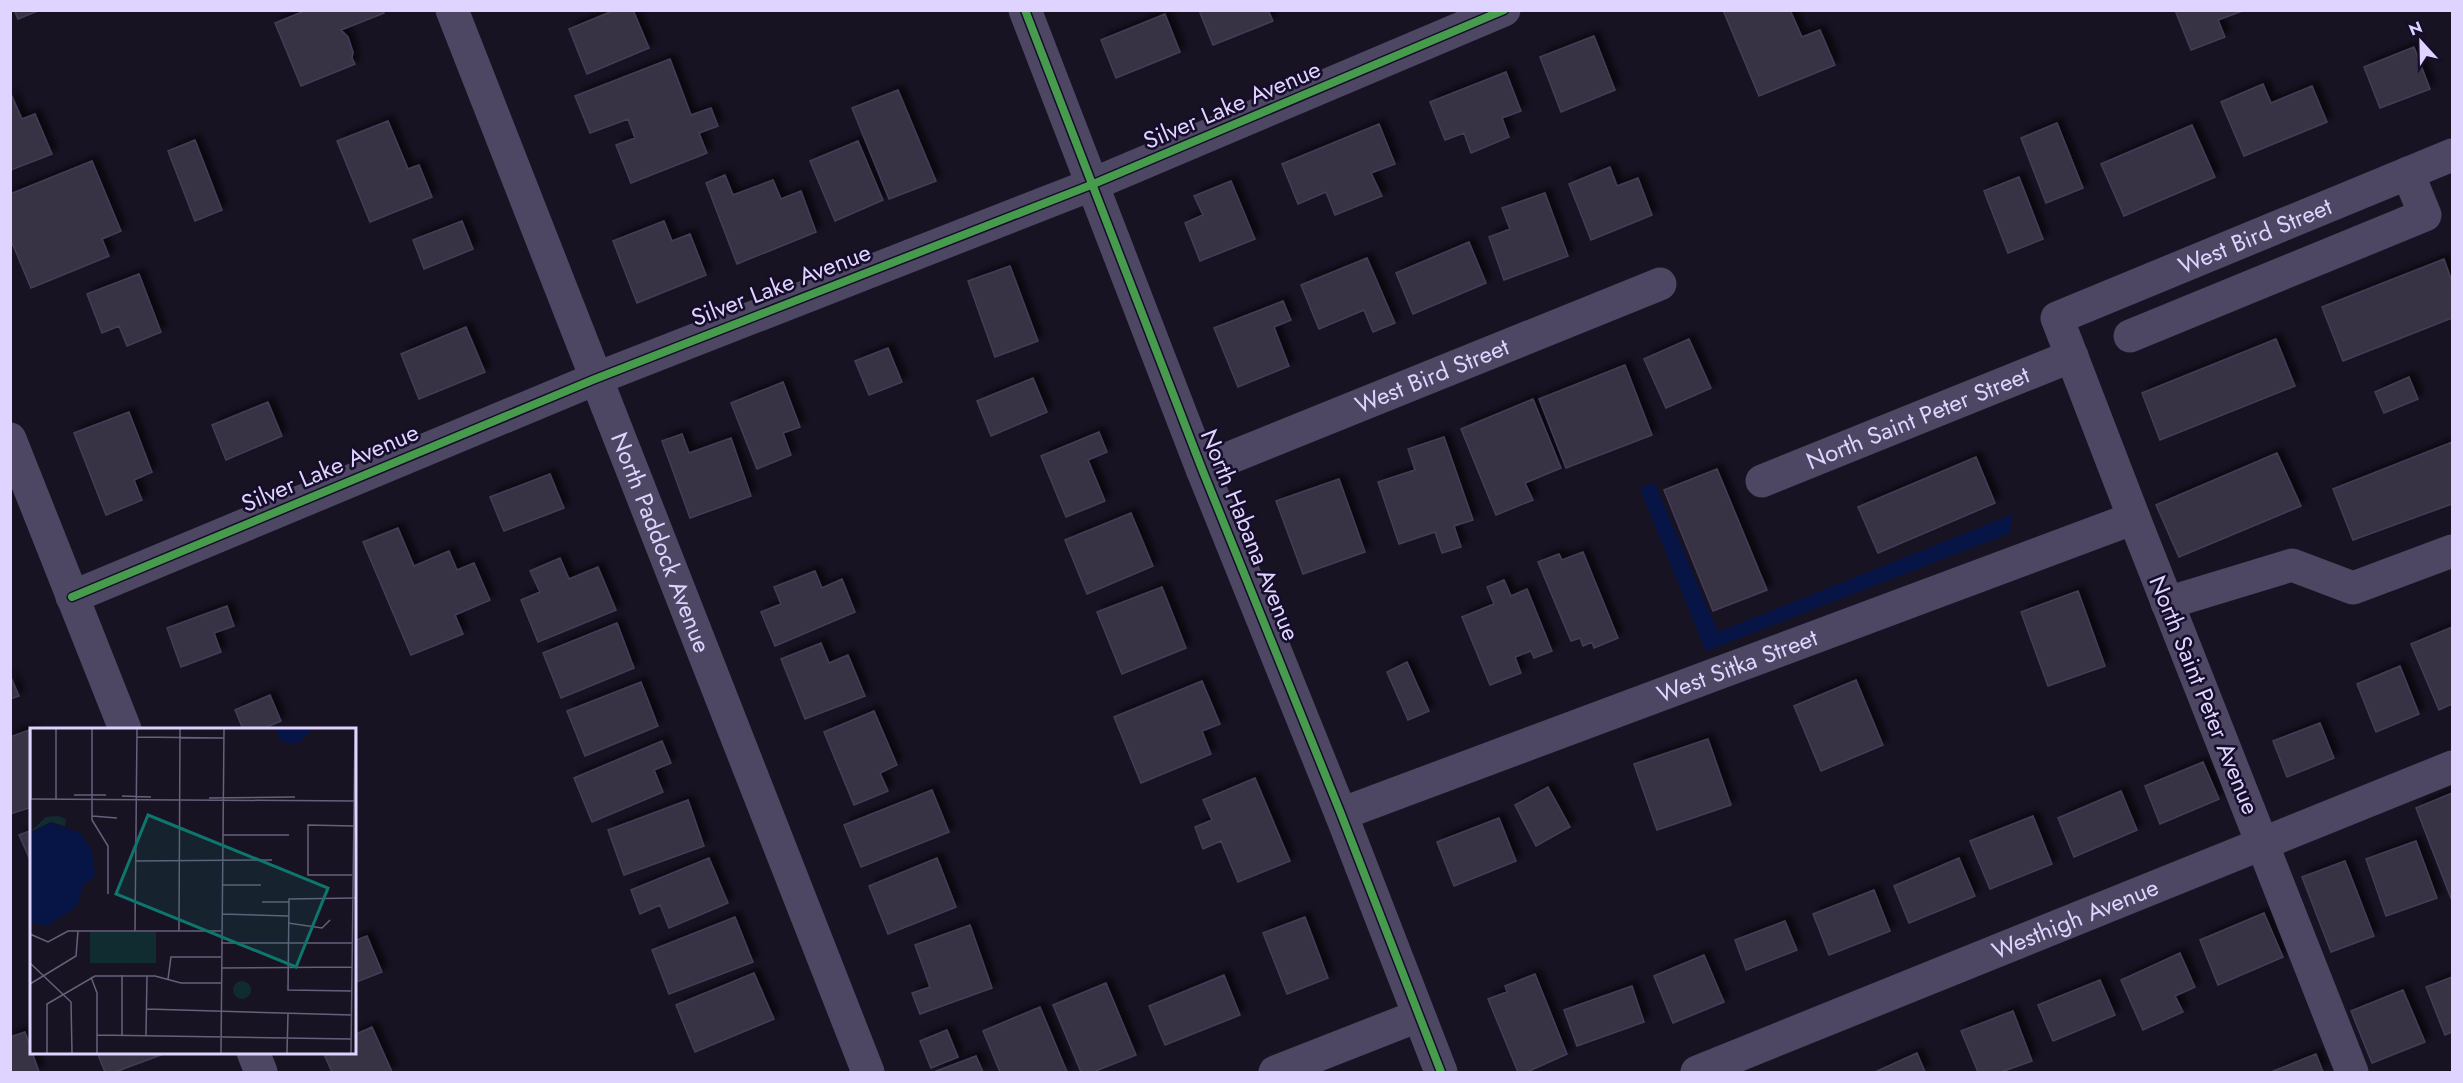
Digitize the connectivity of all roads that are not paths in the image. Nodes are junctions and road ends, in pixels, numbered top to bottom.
1 (452, 10) edge
2 (1025, 10) edge
3 (1504, 10) edge
4 (2452, 155) edge
5 (2408, 173) junction
6 (1091, 185) junction
7 (1660, 284) dead end
8 (2057, 318) joint
9 (2130, 336) dead end
10 (2072, 356) junction
11 (595, 379) junction
12 (10, 438) edge
13 (1202, 469) junction
14 (1762, 480) dead end
15 (2134, 519) junction
16 (2452, 550) edge
17 (72, 597) junction
18 (2167, 603) junction
19 (125, 728) edge
20 (2452, 767) edge
21 (1341, 814) junction
22 (2264, 845) junction
23 (1418, 1016) junction
24 (253, 1053) edge
25 (261, 1072) edge
26 (868, 1072) edge
27 (1275, 1072) edge
28 (1441, 1072) edge
29 (1697, 1072) edge
30 (2352, 1072) edge

1 - 11 street, North Paddock Avenue
2 - 6 street, North Habana Avenue
3 - 6 street, Silver Lake Avenue
4 - 5 street, West Bird Street
5 - 8 street, West Bird Street
5 - 9 street
6 - 11 street, Silver Lake Avenue
6 - 13 street, North Habana Avenue
7 - 13 street, West Bird Street
8 - 10 street, North Saint Peter Avenue
10 - 14 street, North Saint Peter Street
10 - 15 street, North Saint Peter Avenue
11 - 17 street, Silver Lake Avenue
11 - 26 street, North Paddock Avenue
12 - 17 street
13 - 21 street, North Habana Avenue
15 - 18 street, North Saint Peter Avenue
15 - 21 street, West Sitka Street
16 - 18 street
17 - 19 street
18 - 22 street, North Saint Peter Avenue
20 - 22 street, Westhigh Avenue
21 - 23 street, North Habana Avenue
22 - 29 street, Westhigh Avenue
22 - 30 street, North Saint Peter Avenue
23 - 27 street
23 - 28 street, North Habana Avenue
24 - 25 street

